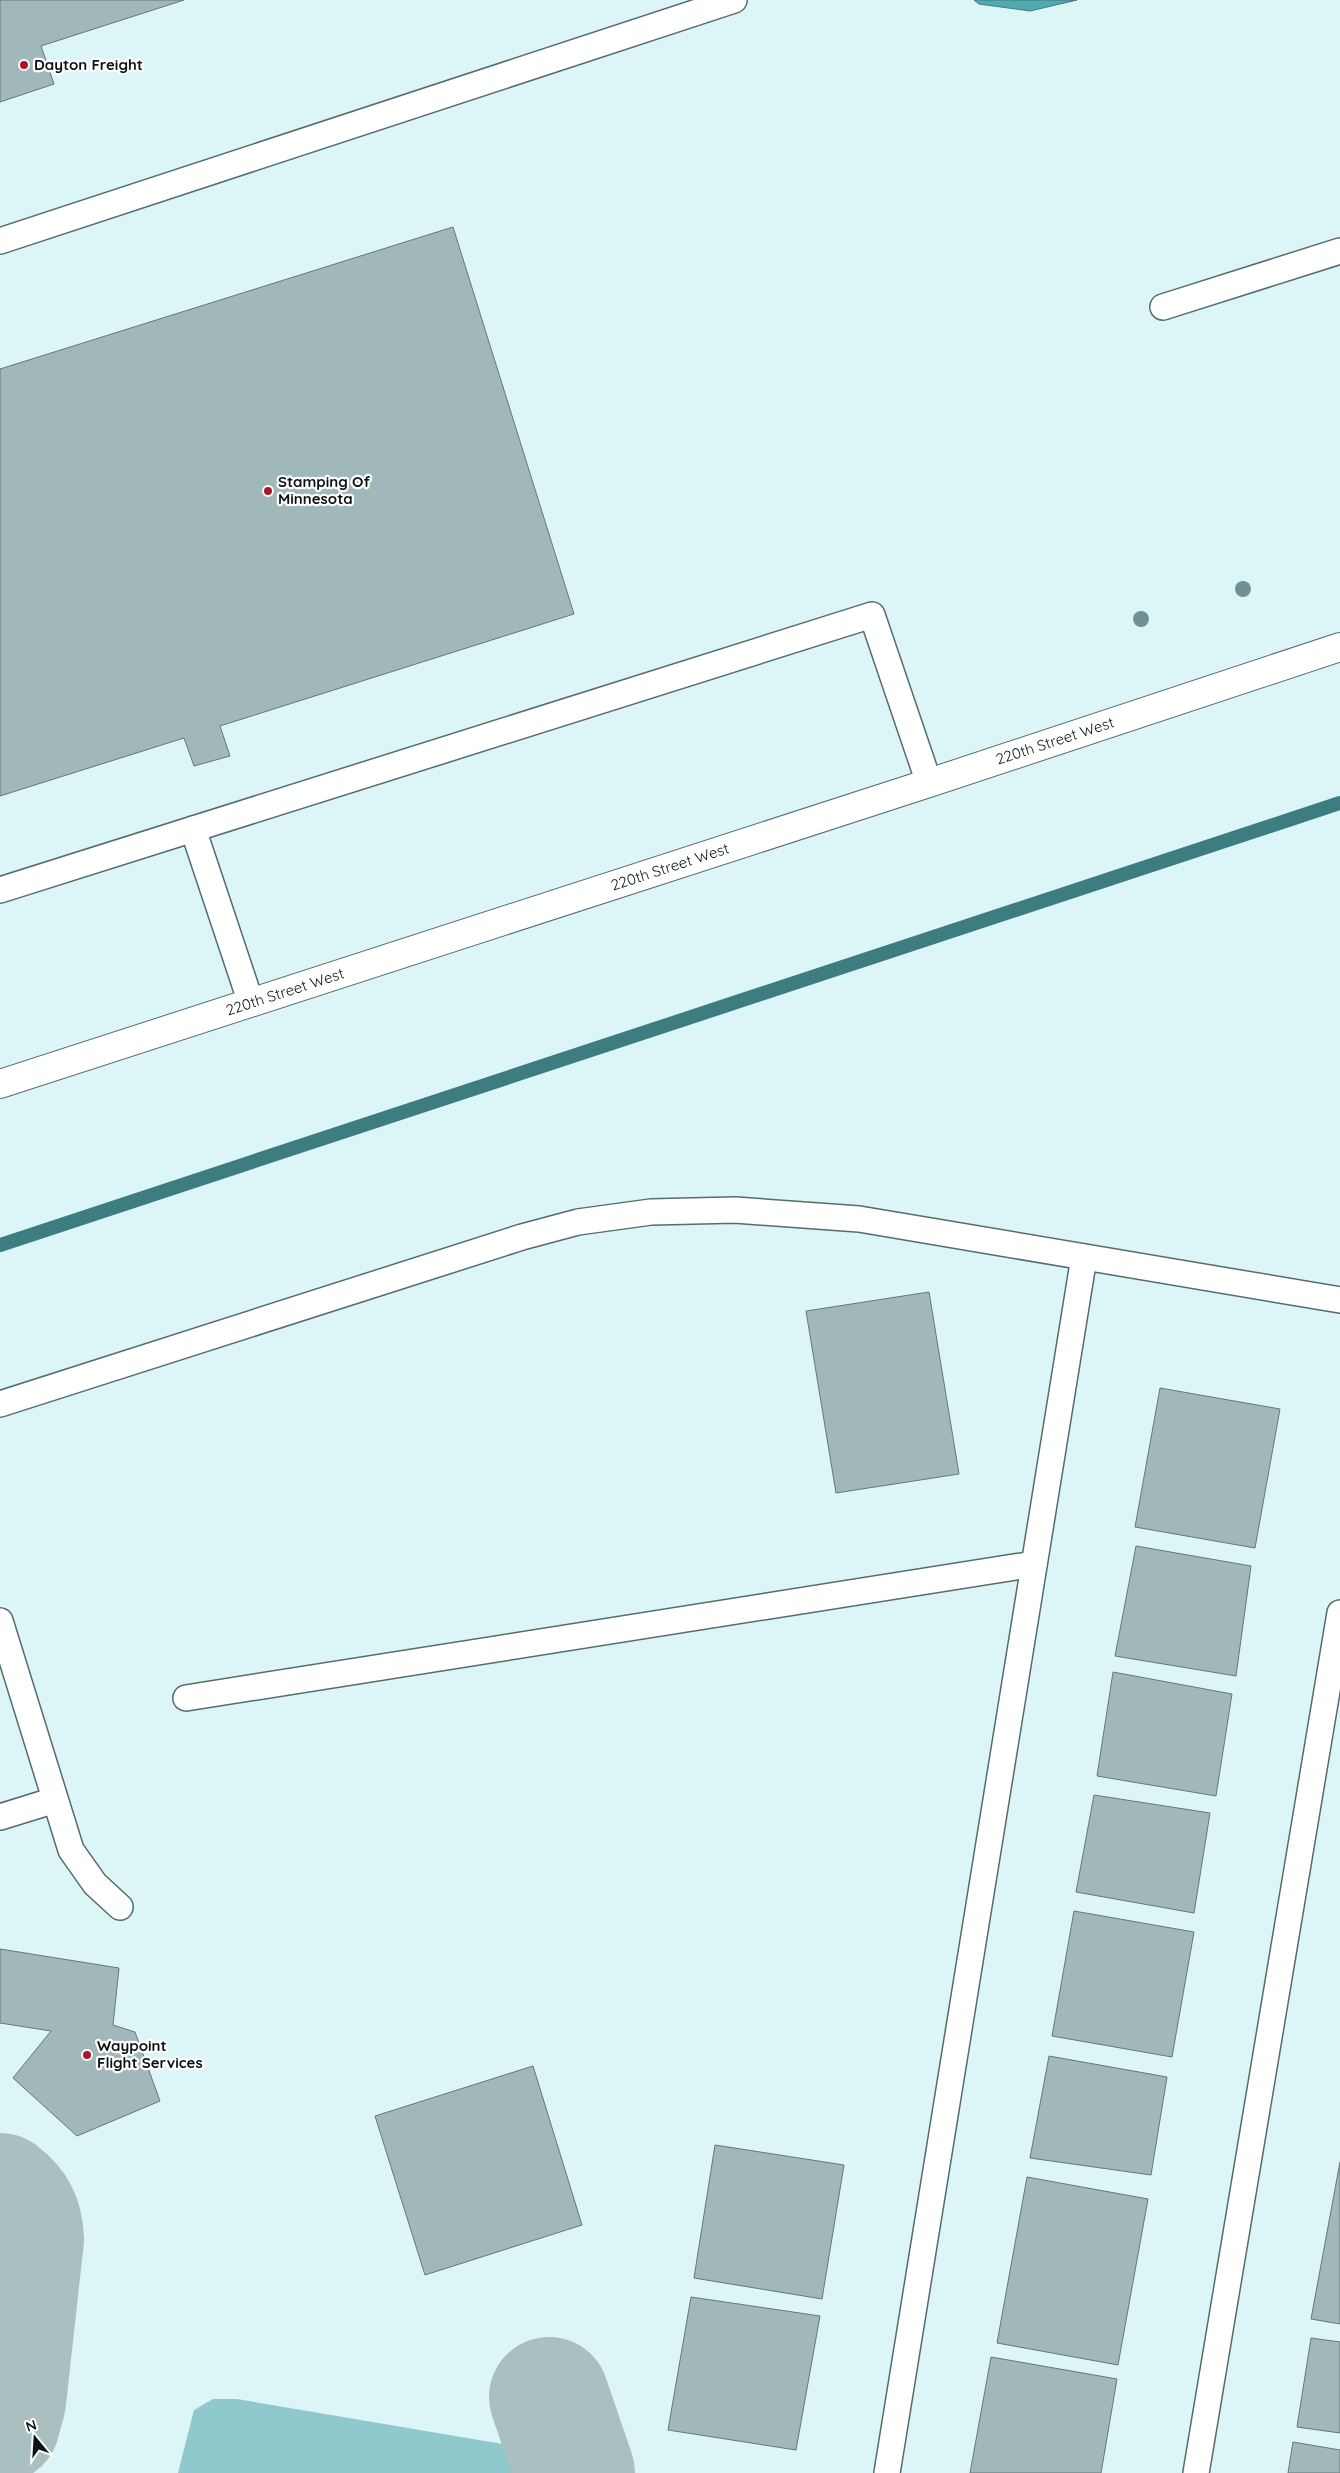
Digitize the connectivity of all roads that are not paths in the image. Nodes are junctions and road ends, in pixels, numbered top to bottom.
1 (734, 0) edge
2 (0, 240) edge
3 (1340, 251) edge
4 (1164, 307) dead end
5 (1340, 647) edge
6 (929, 783) junction
7 (193, 829) junction
8 (0, 890) edge
9 (251, 1003) junction
10 (0, 1084) edge
11 (1084, 1257) junction
12 (1340, 1300) edge
13 (0, 1404) edge
14 (1034, 1564) junction
15 (1340, 1612) edge
16 (0, 1621) edge
17 (186, 1698) dead end
18 (55, 1800) junction
19 (0, 1818) edge
20 (120, 1907) dead end
21 (887, 2473) edge
22 (1196, 2473) edge

1 - 2 lane
3 - 4 lane
5 - 6 street, 220th Street West
6 - 7 lane
6 - 9 street, 220th Street West
7 - 8 lane
7 - 9 lane
9 - 10 street, 220th Street West
11 - 12 lane
11 - 13 lane
11 - 14 lane
14 - 17 lane
14 - 21 lane
15 - 22 lane
16 - 18 lane
18 - 19 lane
18 - 20 lane

